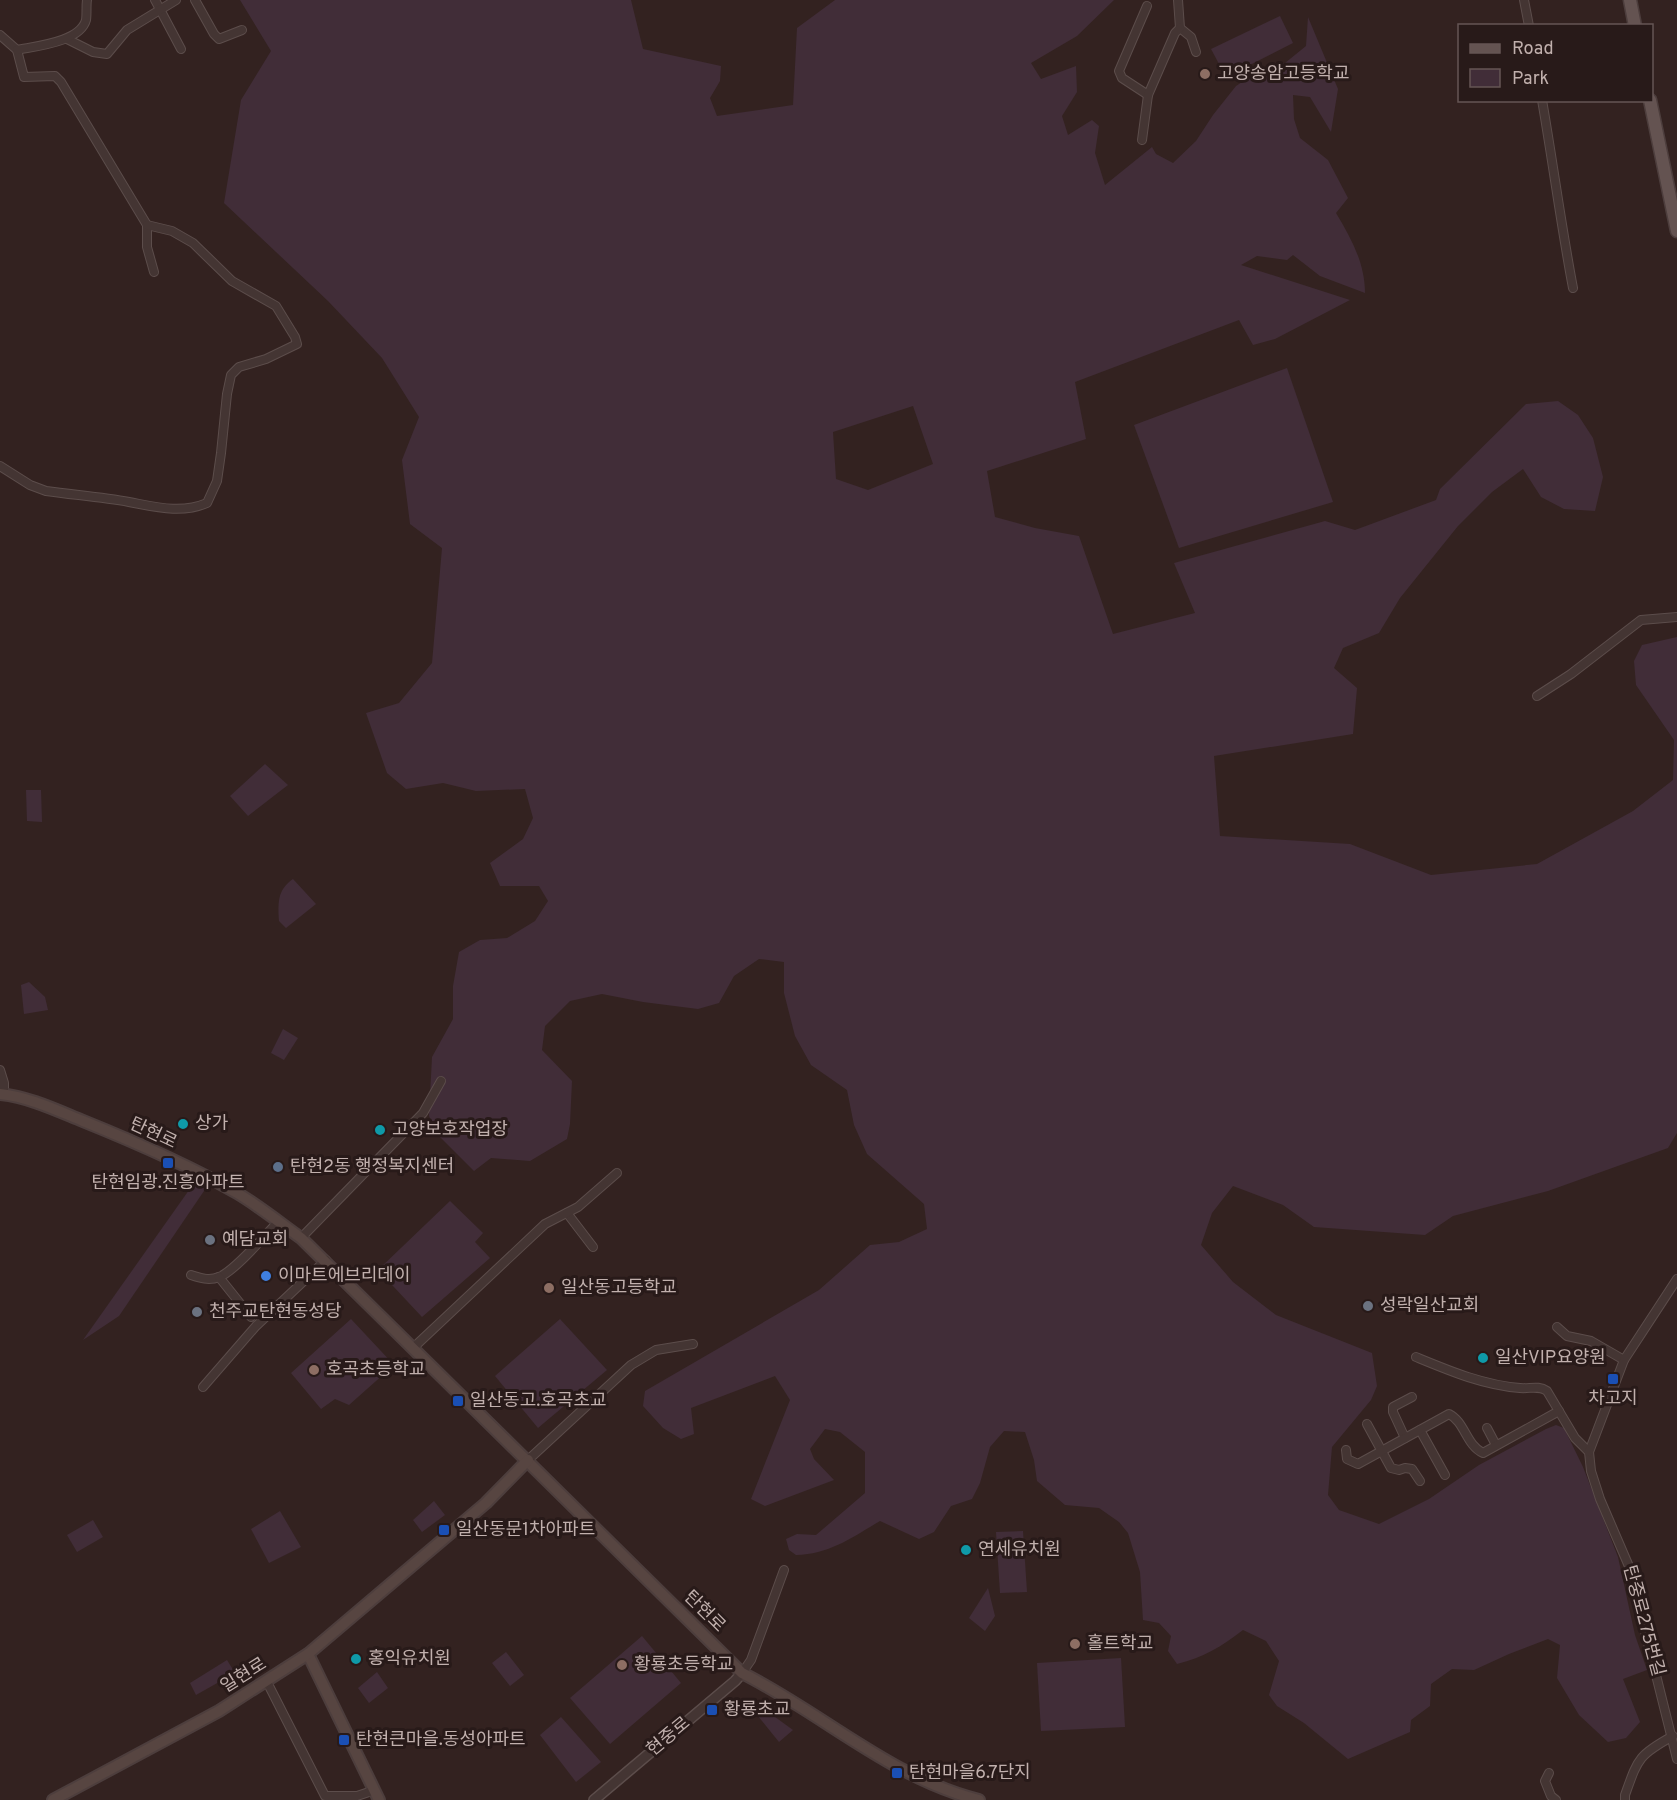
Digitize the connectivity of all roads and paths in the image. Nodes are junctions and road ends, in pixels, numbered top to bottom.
1 (87, 0) edge
2 (155, 0) edge
3 (176, 0) edge
4 (195, 0) edge
5 (1178, 0) edge
6 (1524, 0) edge
7 (1630, 0) edge
8 (1147, 6) dead end
9 (159, 9) junction
10 (1529, 24) edge
11 (1635, 24) edge
12 (1180, 27) junction
13 (242, 30) dead end
14 (0, 35) edge
15 (67, 39) junction
16 (181, 49) dead end
17 (17, 50) junction
18 (1196, 52) dead end
19 (1148, 95) junction
20 (1542, 102) edge
21 (1650, 102) edge
22 (1142, 140) dead end
23 (147, 225) junction
24 (1677, 231) edge
25 (154, 272) dead end
26 (1573, 288) dead end
27 (0, 466) edge
28 (1677, 617) edge
29 (1537, 696) dead end
30 (0, 1070) edge
31 (441, 1081) dead end
32 (2, 1095) edge
33 (617, 1173) dead end
34 (567, 1213) junction
35 (278, 1222) junction
36 (301, 1238) junction
37 (593, 1247) dead end
38 (326, 1260) junction
39 (191, 1275) dead end
40 (219, 1277) junction
41 (1677, 1279) edge
42 (251, 1317) dead end
43 (1557, 1327) dead end
44 (693, 1344) dead end
45 (413, 1348) junction
46 (1416, 1358) dead end
47 (1624, 1360) junction
48 (204, 1387) dead end
49 (1412, 1397) dead end
50 (1559, 1412) junction
51 (1367, 1424) dead end
52 (1487, 1428) dead end
53 (1420, 1430) junction
54 (1405, 1438) junction
55 (1496, 1445) junction
56 (1346, 1450) dead end
57 (1382, 1451) junction
58 (1589, 1452) junction
59 (528, 1460) junction
60 (1445, 1475) dead end
61 (1420, 1481) dead end
62 (784, 1570) dead end
63 (308, 1654) junction
64 (742, 1672) junction
65 (267, 1682) junction
66 (1673, 1736) junction
67 (1677, 1759) edge
68 (1549, 1773) dead end
69 (377, 1795) edge
70 (53, 1800) edge
71 (594, 1800) edge
72 (979, 1800) edge
73 (1556, 1800) edge
74 (1625, 1800) edge

1 - 15 street
2 - 9 street
3 - 9 street
4 - 13 street
5 - 12 street
6 - 10 street
7 - 11 main road
8 - 19 street
9 - 15 street
9 - 16 street
12 - 18 street
12 - 19 street
14 - 17 street
15 - 17 street
17 - 23 street
19 - 22 street
20 - 26 street
21 - 24 main road
23 - 25 street
23 - 27 street
28 - 29 street
30 - 32 street, 탄현로
31 - 36 street
32 - 35 main road, 탄현로
33 - 34 street
34 - 37 street
34 - 45 street
35 - 36 main road, 탄현로
35 - 40 street
36 - 38 main road, 탄현로
38 - 45 main road, 탄현로
38 - 48 street
39 - 40 street
40 - 42 street
41 - 47 street
43 - 47 street
44 - 59 street
45 - 59 main road, 탄현로
46 - 50 street
47 - 58 street
49 - 54 street
50 - 55 street
50 - 58 street
51 - 57 street
52 - 55 street
53 - 54 street
53 - 55 street
53 - 60 street
54 - 57 street
56 - 57 street
57 - 61 street
58 - 66 street, 탄중로275번길
59 - 63 main road
59 - 64 main road, 탄현로
62 - 64 street
63 - 65 main road, 일현로
63 - 69 main road
64 - 71 street, 현중로
64 - 72 main road, 탄현로
65 - 69 street
65 - 70 main road, 일현로
66 - 67 street, 탄중로275번길
66 - 74 street
68 - 73 street

